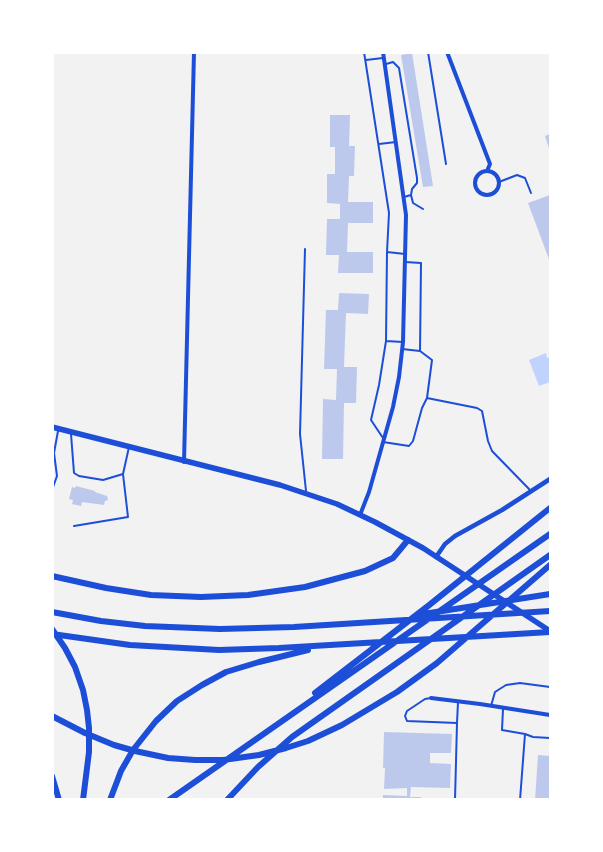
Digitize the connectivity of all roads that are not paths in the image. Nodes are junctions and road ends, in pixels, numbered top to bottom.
1 (194, 52) edge
2 (364, 52) edge
3 (383, 52) edge
4 (428, 52) edge
5 (447, 52) edge
6 (383, 58) junction
7 (365, 60) junction
8 (384, 64) junction
9 (396, 142) junction
10 (378, 144) junction
11 (446, 164) dead end
12 (487, 171) junction
13 (499, 182) junction
14 (531, 193) dead end
15 (410, 195) junction
16 (404, 197) junction
17 (423, 209) dead end
18 (305, 249) dead end
19 (386, 252) junction
20 (405, 254) junction
21 (405, 262) junction
22 (386, 340) junction
23 (403, 342) junction
24 (402, 349) junction
25 (420, 351) junction
26 (427, 398) junction
27 (56, 428) edge
28 (71, 432) junction
29 (384, 440) junction
30 (129, 447) junction
31 (184, 462) junction
32 (123, 474) junction
33 (550, 479) edge
34 (52, 490) edge
35 (532, 492) junction
36 (306, 493) junction
37 (550, 508) edge
38 (360, 514) junction
39 (74, 526) dead end
40 (550, 534) edge
41 (408, 540) junction
42 (550, 555) edge
43 (436, 557) junction
44 (550, 565) edge
45 (52, 576) edge
46 (550, 594) edge
47 (550, 611) edge
48 (52, 612) edge
49 (371, 622) junction
50 (52, 629) edge
51 (550, 631) edge
52 (52, 634) edge
53 (334, 645) junction
54 (550, 687) edge
55 (431, 698) joint
56 (458, 701) junction
57 (492, 706) junction
58 (503, 708) junction
59 (550, 715) edge
60 (52, 716) edge
61 (457, 723) junction
62 (262, 733) junction
63 (524, 734) junction
64 (550, 738) edge
65 (52, 776) edge
66 (58, 800) edge
67 (83, 800) edge
68 (110, 800) edge
69 (169, 800) edge
70 (227, 800) edge
71 (455, 800) edge
72 (520, 800) edge

1 - 31 street
2 - 7 lane
3 - 6 street
4 - 11 lane
5 - 12 street
6 - 7 lane
6 - 8 street
7 - 10 lane
8 - 9 street
8 - 15 lane
9 - 10 lane
9 - 16 street
10 - 19 lane
12 - 13 street
12 - 13 street
13 - 14 lane
15 - 16 lane
15 - 17 lane
16 - 20 street
18 - 36 lane
19 - 20 lane
19 - 22 lane
20 - 21 street
21 - 23 street
21 - 25 lane
22 - 23 lane
22 - 29 lane
23 - 24 street
24 - 25 lane
24 - 29 street
25 - 26 lane
26 - 29 lane
26 - 35 lane
27 - 28 main road
27 - 34 lane
28 - 30 main road
28 - 32 lane
29 - 38 street
30 - 31 main road
30 - 32 lane
31 - 36 main road
32 - 39 lane
33 - 35 street
35 - 43 street
36 - 38 main road
37 - 62 highway
38 - 41 main road
40 - 62 highway
41 - 43 main road
41 - 45 highway
42 - 70 highway
43 - 51 main road
44 - 60 highway
46 - 49 highway
47 - 49 highway
48 - 49 highway
50 - 67 highway
51 - 53 highway
52 - 53 highway
53 - 68 highway
54 - 57 lane
55 - 56 street
55 - 61 lane
56 - 57 street
56 - 61 lane
57 - 58 street
58 - 59 street
58 - 63 lane
61 - 71 lane
62 - 69 highway
63 - 64 lane
63 - 72 lane
65 - 66 highway

